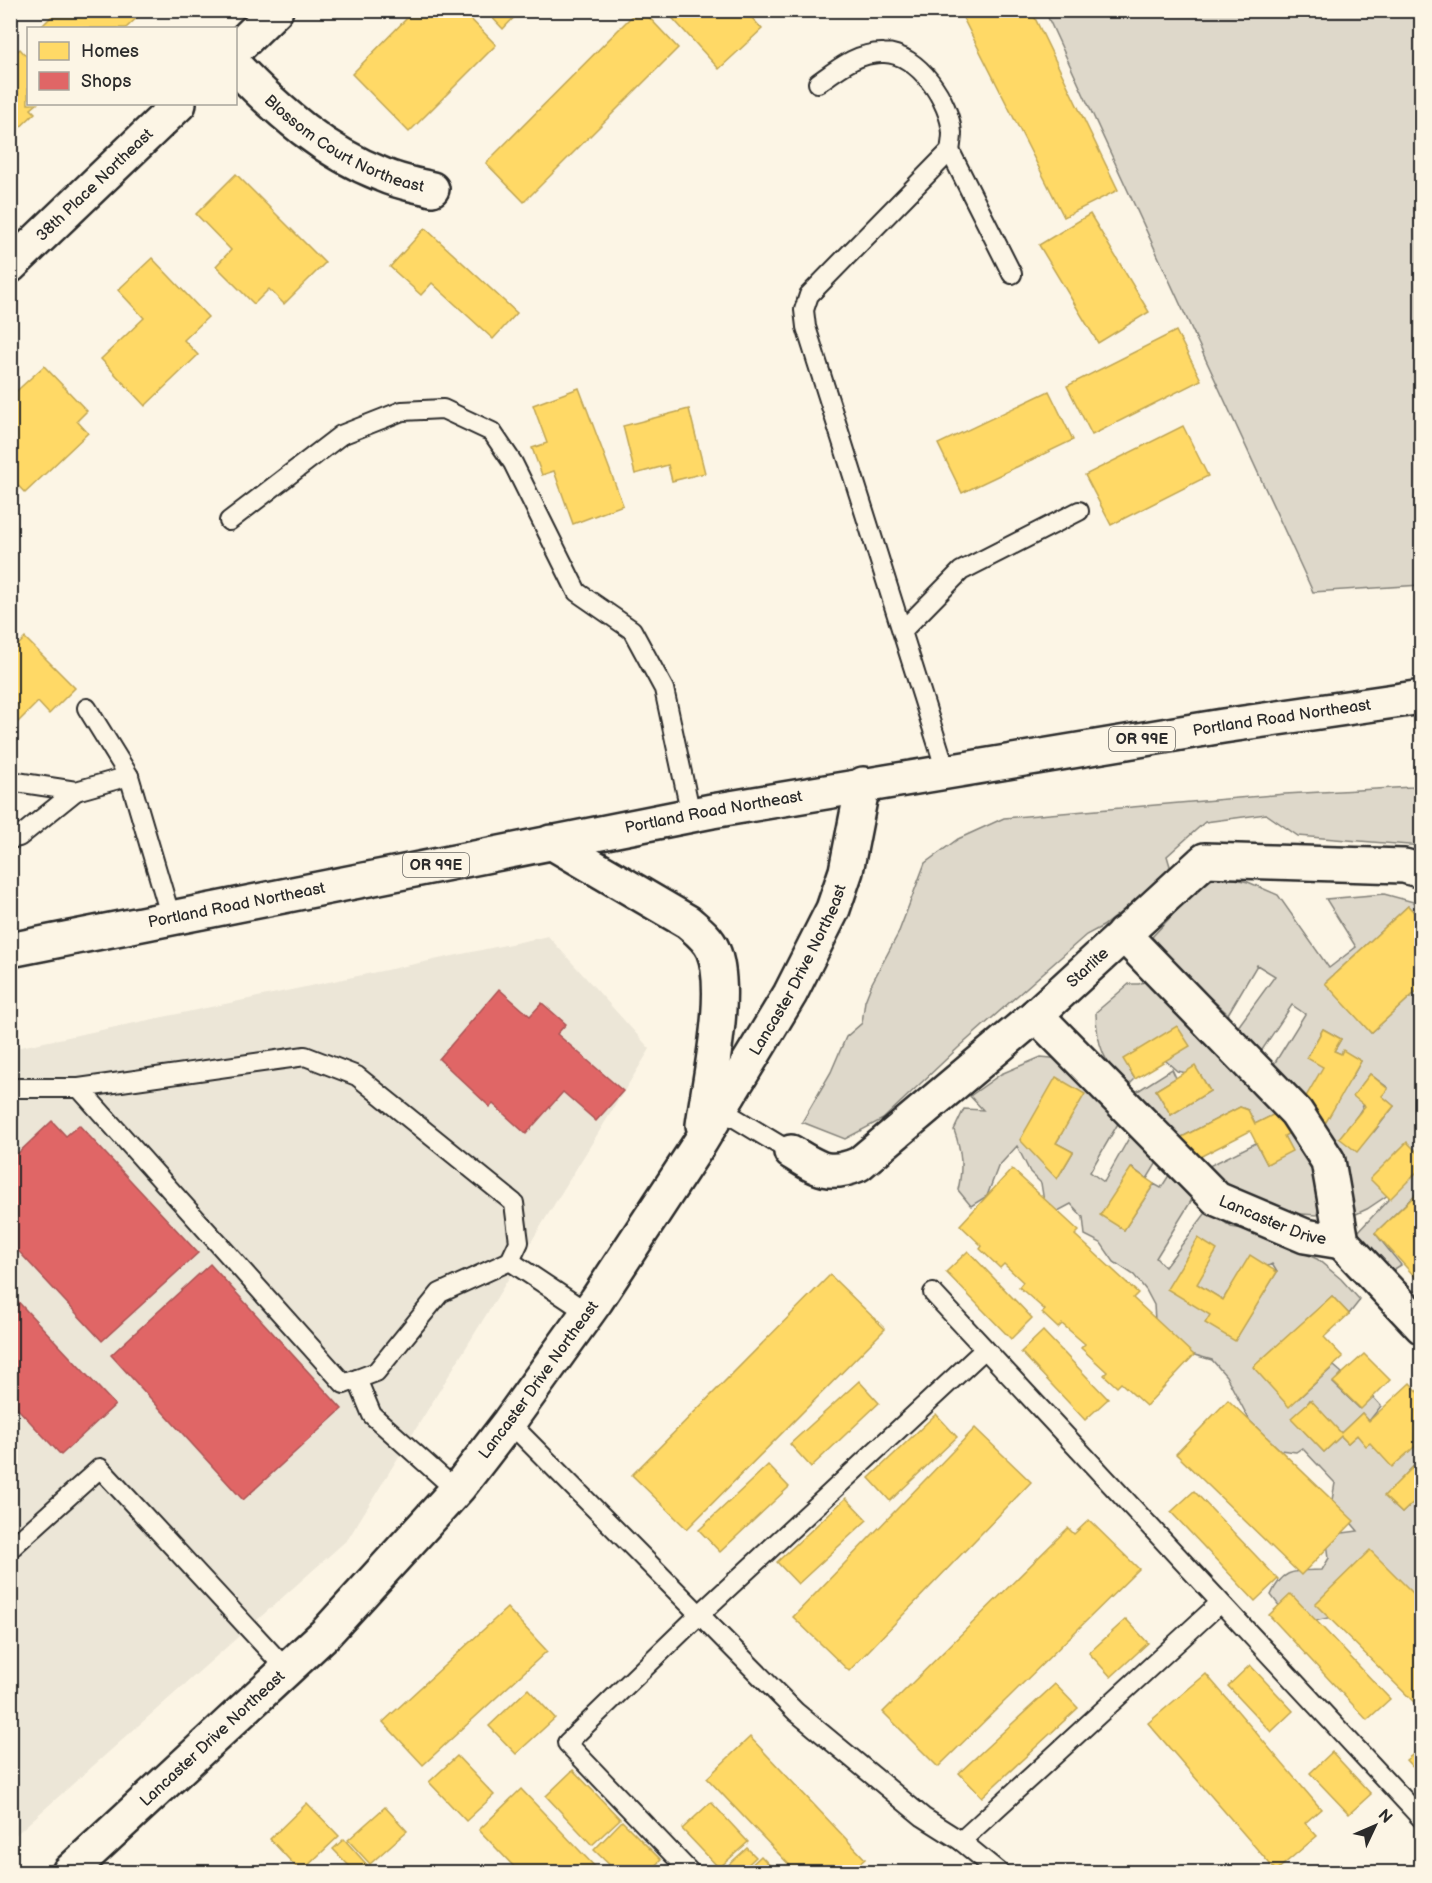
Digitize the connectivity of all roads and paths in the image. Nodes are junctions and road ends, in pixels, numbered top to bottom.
1 (276, 10) edge
2 (237, 48) edge
3 (237, 68) edge
4 (818, 82) dead end
5 (178, 105) edge
6 (950, 151) junction
7 (432, 189) dead end
8 (10, 266) edge
9 (1012, 274) dead end
10 (1079, 511) dead end
11 (229, 521) dead end
12 (903, 630) junction
13 (1422, 697) edge
14 (87, 708) dead end
15 (946, 771) junction
16 (129, 776) junction
17 (10, 782) edge
18 (863, 784) junction
19 (76, 791) junction
20 (691, 815) junction
21 (10, 839) edge
22 (551, 842) junction
23 (1422, 871) edge
24 (171, 918) junction
25 (1124, 934) junction
26 (10, 950) edge
27 (1036, 1015) junction
28 (10, 1088) edge
29 (79, 1088) junction
30 (720, 1109) junction
31 (701, 1141) junction
32 (791, 1152) joint
33 (1342, 1242) junction
34 (510, 1262) junction
35 (933, 1293) dead end
36 (588, 1312) junction
37 (1422, 1327) edge
38 (985, 1349) junction
39 (357, 1379) junction
40 (508, 1422) junction
41 (456, 1490) junction
42 (10, 1549) edge
43 (1220, 1603) junction
44 (700, 1614) junction
45 (287, 1670) junction
46 (1422, 1819) edge
47 (961, 1841) junction
48 (69, 1872) edge
49 (690, 1872) edge
50 (999, 1872) edge

1 - 2 main road
3 - 7 main road, Blossom Court Northeast
4 - 6 lane
5 - 8 main road, 38th Place Northeast
6 - 9 lane
6 - 12 lane
10 - 12 lane
11 - 20 lane
12 - 15 lane
13 - 15 main road, Portland Road Northeast / OR 99E
14 - 16 lane
15 - 18 main road, Portland Road Northeast / OR 99E
16 - 19 lane
16 - 24 lane
17 - 19 lane
18 - 20 main road, Portland Road Northeast / OR 99E
18 - 30 main road, Lancaster Drive Northeast
19 - 21 lane
20 - 22 main road, Portland Road Northeast / OR 99E
22 - 24 main road, Portland Road Northeast / OR 99E
22 - 31 main road
23 - 25 main road, Starlite
24 - 26 main road, Portland Road Northeast / OR 99E
25 - 27 main road, Starlite
25 - 33 main road, Lancaster Drive
27 - 32 main road, Starlite
27 - 33 main road, Lancaster Drive
28 - 29 lane
29 - 34 lane
29 - 39 lane
30 - 31 main road, Lancaster Drive Northeast
30 - 32 lane
31 - 36 main road, Lancaster Drive Northeast
33 - 37 main road
34 - 36 lane
34 - 39 lane
35 - 38 lane
36 - 40 main road, Lancaster Drive Northeast
38 - 43 lane
38 - 44 lane
39 - 41 lane
40 - 41 main road, Lancaster Drive Northeast
40 - 44 lane
41 - 45 main road, Lancaster Drive Northeast
42 - 45 lane
43 - 46 lane
43 - 47 lane
44 - 47 lane
44 - 49 lane
45 - 48 main road, Lancaster Drive Northeast
47 - 50 lane

